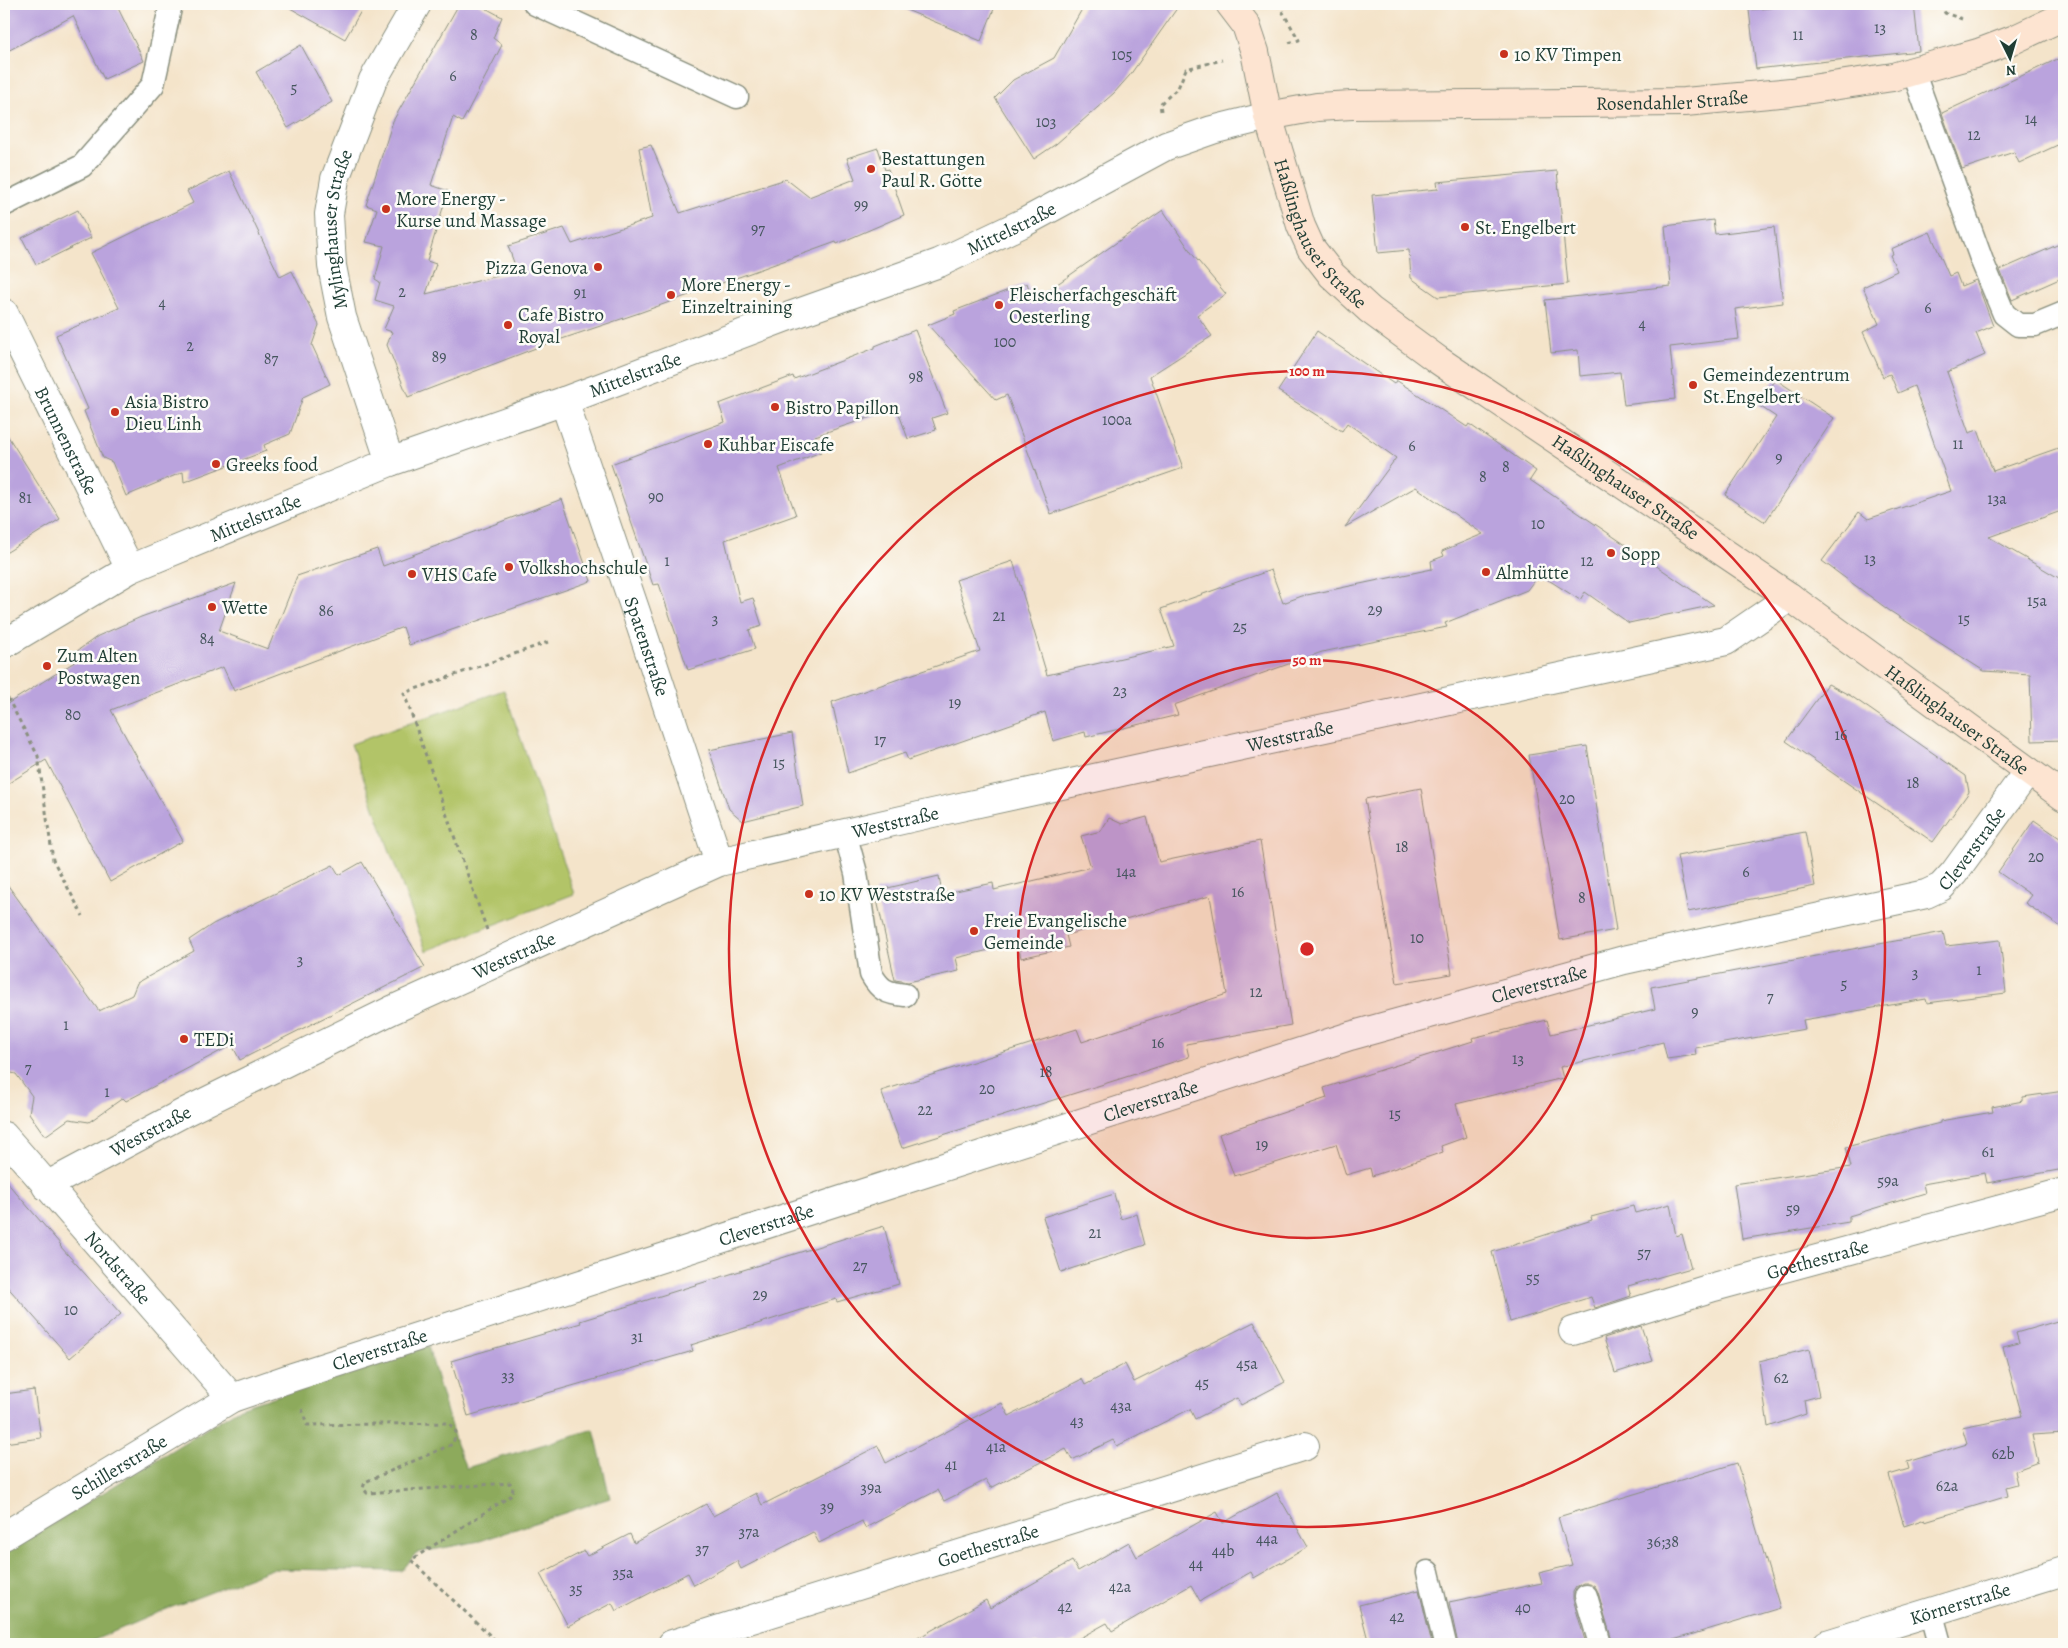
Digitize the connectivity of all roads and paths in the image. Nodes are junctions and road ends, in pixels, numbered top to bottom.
1 (171, 4) edge
2 (417, 4) edge
3 (535, 4) edge
4 (1230, 4) edge
5 (1941, 4) edge
6 (2064, 16) edge
7 (1962, 19) dead end
8 (1913, 72) junction
9 (737, 97) dead end
10 (1268, 116) junction
11 (4, 205) edge
12 (4, 313) edge
13 (2064, 313) edge
14 (564, 401) junction
15 (390, 462) junction
16 (130, 569) junction
17 (1790, 597) junction
18 (548, 642) dead end
19 (4, 644) edge
20 (4, 691) edge
21 (2028, 771) junction
22 (2064, 797) edge
23 (845, 833) junction
24 (719, 862) junction
25 (83, 916) dead end
26 (499, 961) junction
27 (905, 995) dead end
28 (4, 1136) edge
29 (46, 1186) junction
30 (2064, 1192) edge
31 (1573, 1331) dead end
32 (293, 1377) junction
33 (232, 1398) junction
34 (1305, 1446) dead end
35 (4, 1536) edge
36 (1428, 1572) dead end
37 (2064, 1572) edge
38 (1586, 1596) dead end
39 (1932, 1611) junction
40 (499, 1644) edge
41 (672, 1644) edge
42 (1445, 1644) edge
43 (1600, 1644) edge
44 (1827, 1644) edge
45 (1940, 1644) edge

1 - 11 lane
2 - 15 street, Mylinghauser Straße
3 - 9 lane
4 - 10 main road, Haßlinghauser Straße
5 - 7 path
6 - 8 main road, Rosendahler Straße
8 - 10 main road, Rosendahler Straße
8 - 13 lane
10 - 14 street, Mittelstraße
10 - 17 main road, Haßlinghauser Straße
12 - 16 street, Brunnenstraße
14 - 15 street, Mittelstraße
14 - 24 street, Spatenstraße
15 - 16 street, Mittelstraße
16 - 19 street, Mittelstraße
17 - 21 main road, Haßlinghauser Straße
17 - 23 street, Weststraße
18 - 26 path
20 - 25 path
21 - 22 main road, Haßlinghauser Straße
21 - 32 street, Cleverstraße
23 - 24 street, Weststraße
23 - 27 lane
24 - 26 street, Weststraße
26 - 29 street, Weststraße
28 - 29 street, Nordstraße
29 - 33 street, Nordstraße
30 - 31 street, Goethestraße
32 - 33 street, Cleverstraße
32 - 40 path
33 - 35 street, Schillerstraße
34 - 41 street, Goethestraße
36 - 42 lane
37 - 39 street, Körnerstraße
38 - 43 lane
39 - 44 street, Körnerstraße
39 - 45 lane

